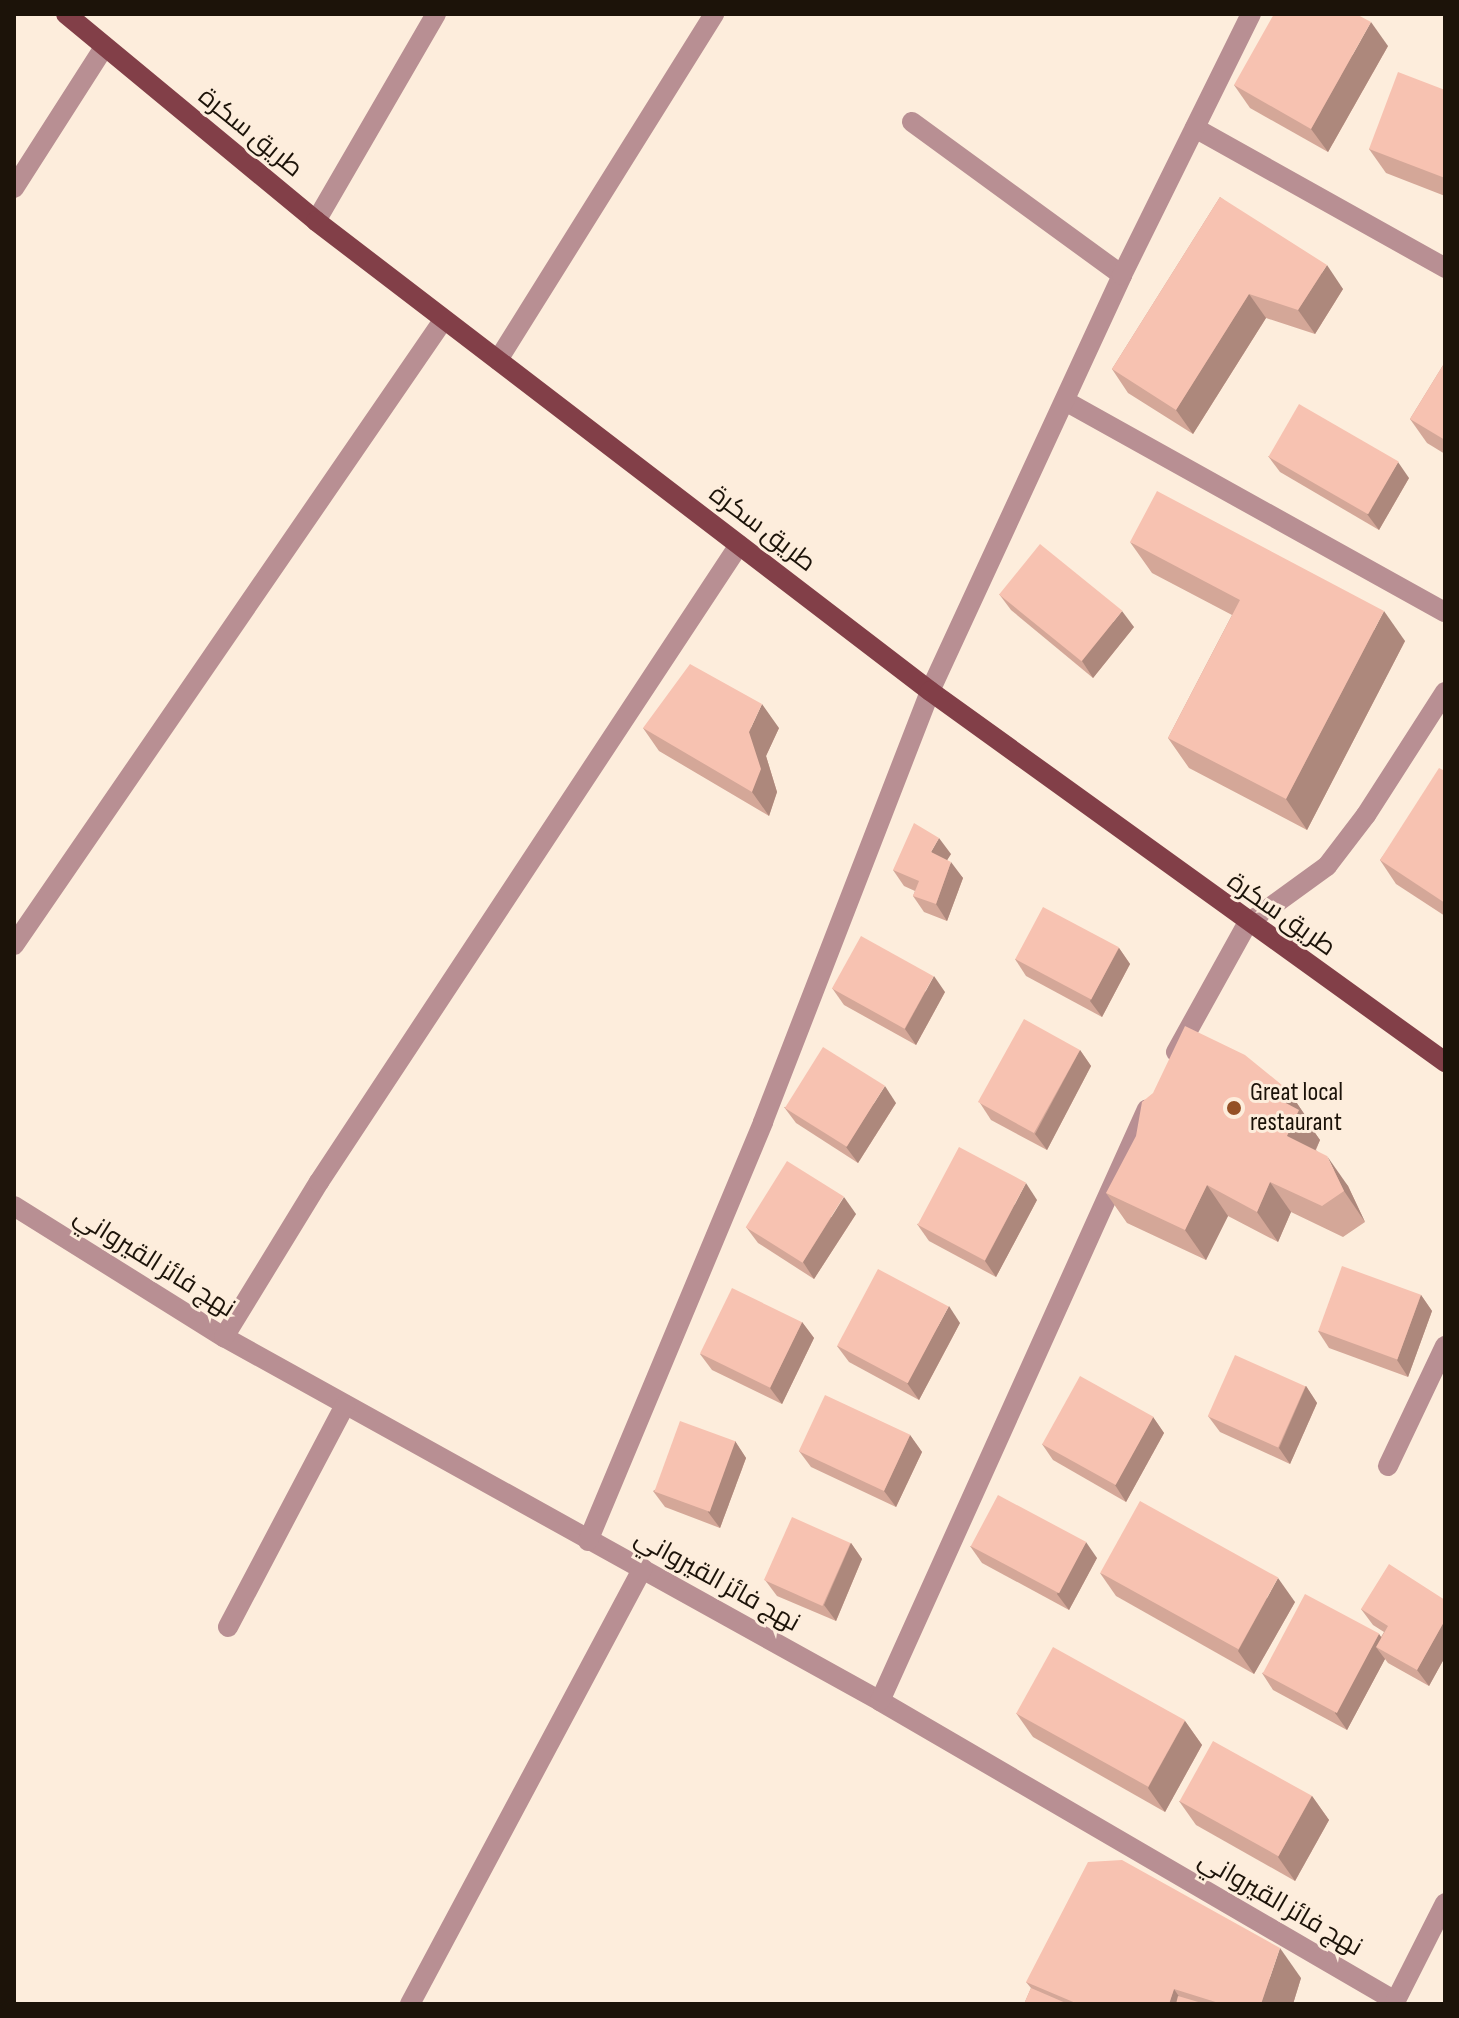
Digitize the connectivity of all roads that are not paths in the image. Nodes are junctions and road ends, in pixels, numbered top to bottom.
1 (66, 14) edge
2 (436, 14) edge
3 (714, 14) edge
4 (1251, 14) edge
5 (104, 47) junction
6 (912, 122) dead end
7 (1195, 128) junction
8 (14, 188) edge
9 (316, 221) junction
10 (1445, 268) edge
11 (1122, 275) junction
12 (444, 319) junction
13 (498, 360) junction
14 (1067, 402) junction
15 (739, 545) junction
16 (1445, 612) edge
17 (930, 691) junction
18 (1445, 692) edge
19 (1247, 924) junction
20 (14, 945) edge
21 (1445, 1062) edge
22 (14, 1206) edge
23 (224, 1337) junction
24 (1445, 1346) edge
25 (345, 1405) junction
26 (1388, 1466) dead end
27 (588, 1541) junction
28 (643, 1568) junction
29 (228, 1627) dead end
30 (880, 1701) junction
31 (1445, 1903) edge
32 (1395, 2002) edge
33 (410, 2004) edge

1 - 5 main road, طريق سكرة
2 - 9 street
3 - 13 street
4 - 7 street
5 - 8 street
5 - 9 main road, طريق سكرة
6 - 11 street
7 - 10 street
7 - 11 street
9 - 12 main road, طريق سكرة
11 - 14 street
12 - 13 main road, طريق سكرة
12 - 20 street
13 - 15 main road, طريق سكرة
14 - 16 street
14 - 17 street
15 - 17 main road, طريق سكرة
15 - 23 street
17 - 19 main road, طريق سكرة
17 - 27 street
18 - 19 street
19 - 21 main road, طريق سكرة
19 - 30 street
22 - 23 street, نهج فائز القيرواني
23 - 25 street, نهج فائز القيرواني
24 - 26 street
25 - 27 street, نهج فائز القيرواني
25 - 29 street
27 - 28 street, نهج فائز القيرواني
28 - 30 street, نهج فائز القيرواني
28 - 33 street
30 - 32 street, نهج فائز القيرواني
31 - 32 street

